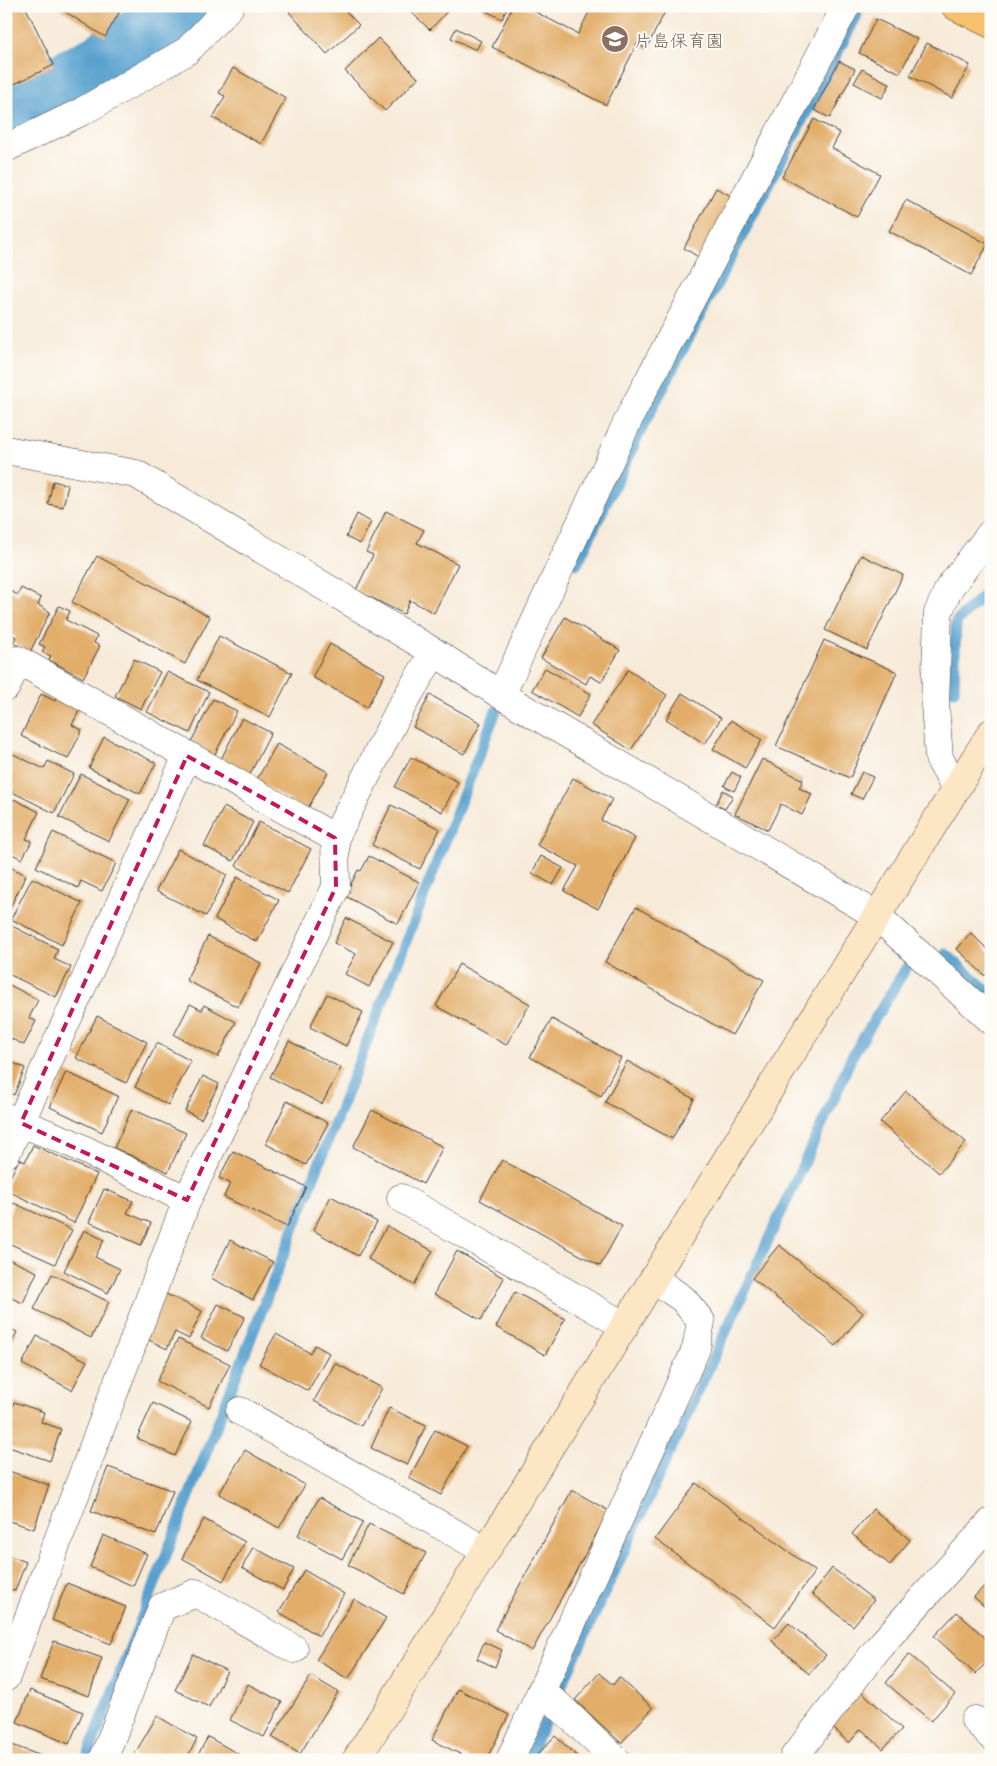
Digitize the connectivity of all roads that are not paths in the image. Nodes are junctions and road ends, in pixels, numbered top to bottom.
1 (230, 6) edge
2 (846, 6) edge
3 (955, 6) edge
4 (991, 24) edge
5 (6, 148) edge
6 (6, 450) edge
7 (991, 533) edge
8 (434, 652) junction
9 (6, 687) edge
10 (501, 694) junction
11 (991, 733) edge
12 (187, 756) junction
13 (956, 789) junction
14 (335, 838) junction
15 (876, 915) junction
16 (991, 1020) edge
17 (14, 1120) edge
18 (6, 1154) edge
19 (400, 1198) dead end
20 (187, 1200) junction
21 (654, 1279) junction
22 (625, 1326) junction
23 (240, 1411) dead end
24 (991, 1522) edge
25 (486, 1551) junction
26 (294, 1648) dead end
27 (6, 1677) edge
28 (549, 1697) junction
29 (794, 1757) dead end
30 (104, 1760) edge
31 (356, 1760) edge
32 (510, 1760) edge
33 (616, 1760) edge

1 - 5 street
2 - 10 street
3 - 4 highway
6 - 8 street
7 - 13 street
8 - 10 street
8 - 14 street
9 - 12 street
10 - 15 street
11 - 13 street
12 - 14 street
12 - 17 street
13 - 15 street
14 - 20 street
15 - 16 street
15 - 21 street
17 - 18 street
17 - 20 street
19 - 22 street
20 - 27 street
21 - 22 street
21 - 28 street
22 - 25 street
23 - 25 street
24 - 29 street
25 - 31 street
26 - 30 street
28 - 32 street
28 - 33 street

